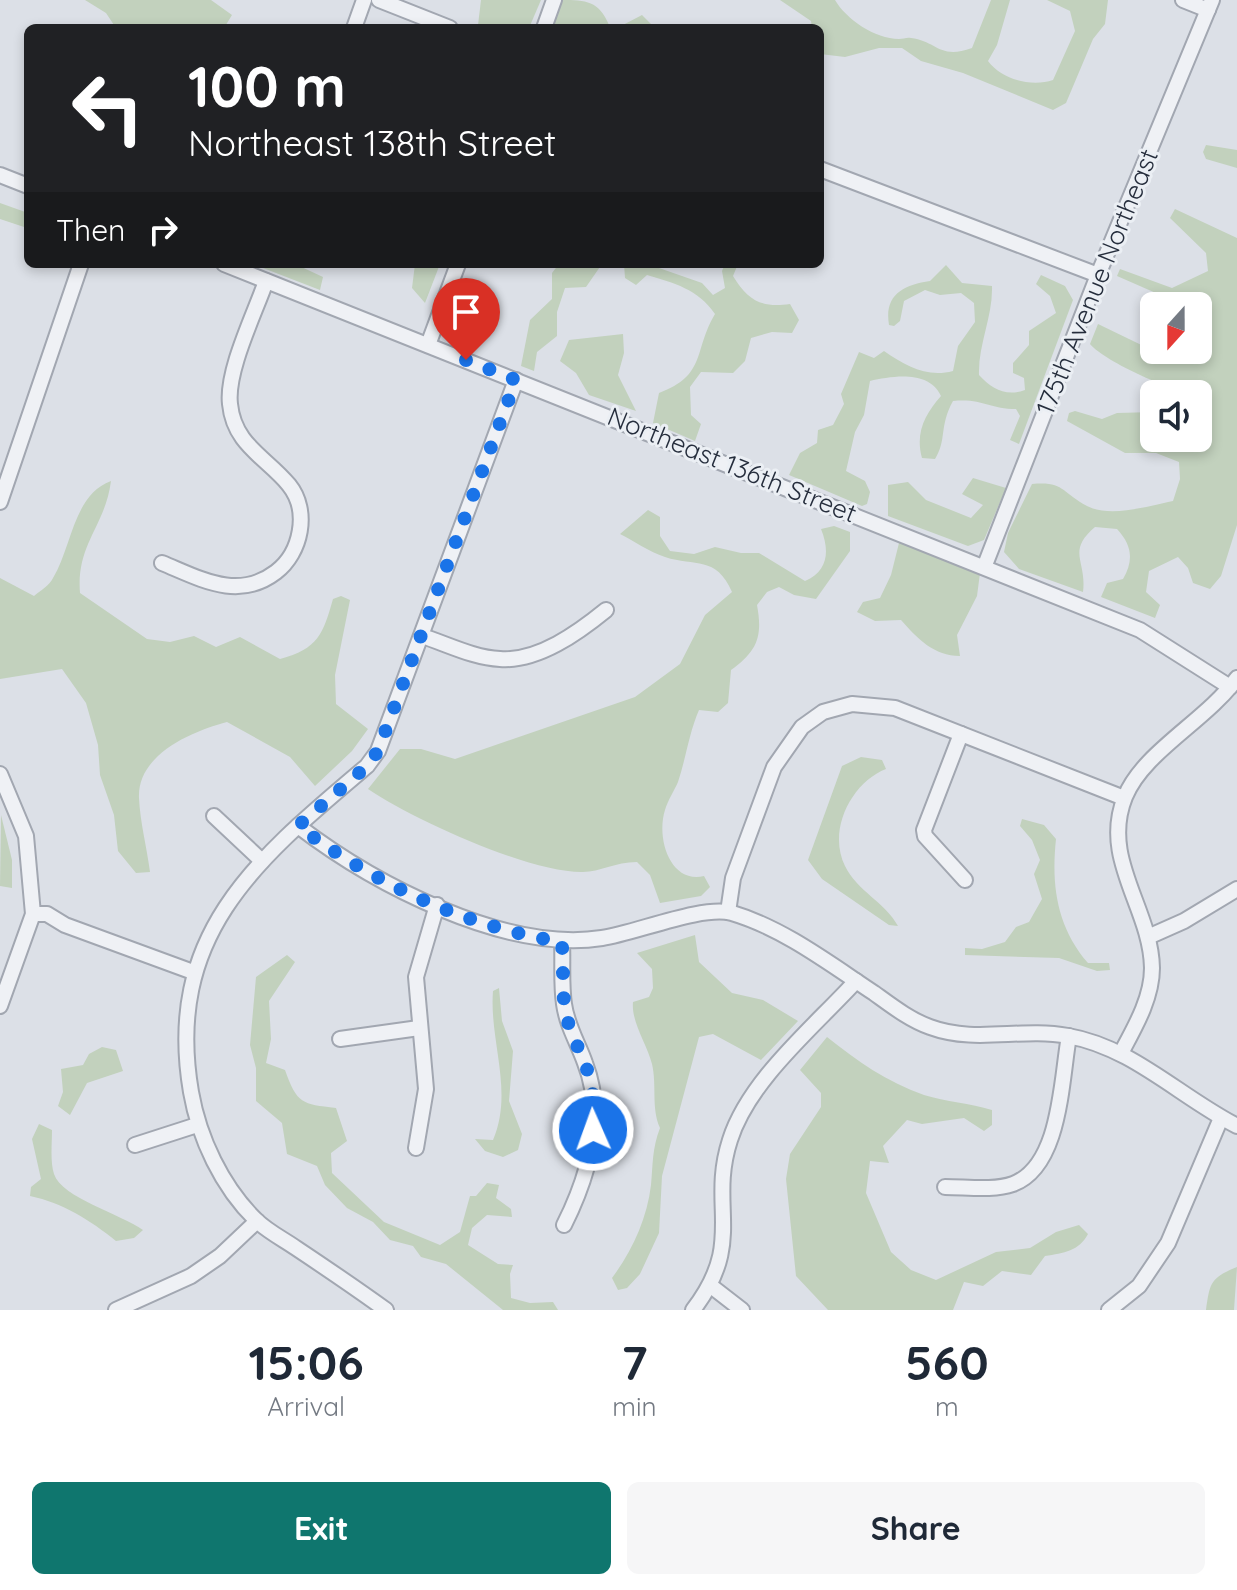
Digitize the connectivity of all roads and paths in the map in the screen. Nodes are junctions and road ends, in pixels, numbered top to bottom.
1 (364, 0) edge
2 (379, 0) edge
3 (554, 0) edge
4 (1183, 0) edge
5 (1210, 5) edge
6 (355, 24) edge
7 (440, 24) edge
8 (545, 24) edge
9 (824, 171) edge
10 (0, 175) edge
11 (24, 184) edge
12 (80, 268) edge
13 (234, 268) edge
14 (457, 268) edge
15 (1098, 275) junction
16 (266, 281) junction
17 (428, 345) junction
18 (516, 380) junction
19 (0, 502) edge
20 (162, 563) dead end
21 (985, 565) junction
22 (606, 610) dead end
23 (422, 636) junction
24 (1234, 683) edge
25 (961, 734) junction
26 (0, 774) edge
27 (1124, 798) junction
28 (214, 816) dead end
29 (298, 826) junction
30 (262, 861) junction
31 (965, 880) dead end
32 (1237, 889) edge
33 (437, 905) junction
34 (728, 912) junction
35 (33, 914) junction
36 (1148, 937) junction
37 (562, 942) junction
38 (193, 972) junction
39 (856, 981) junction
40 (0, 1006) edge
41 (419, 1028) junction
42 (1069, 1036) junction
43 (340, 1039) dead end
44 (1121, 1053) junction
45 (1221, 1118) junction
46 (197, 1125) junction
47 (1237, 1126) edge
48 (135, 1145) dead end
49 (416, 1148) dead end
50 (945, 1187) dead end
51 (257, 1221) junction
52 (564, 1225) dead end
53 (711, 1286) junction
54 (367, 1305) edge
55 (116, 1310) edge
56 (386, 1310) edge
57 (693, 1310) edge
58 (742, 1310) edge
59 (1109, 1310) edge

1 - 6 street
2 - 7 street
3 - 8 street
4 - 5 street
5 - 15 street, 175th Avenue Northeast
9 - 15 street
10 - 11 street
12 - 19 street
13 - 16 street, Northeast 136th Street
14 - 17 street
15 - 21 street, 175th Avenue Northeast
16 - 17 street, Northeast 136th Street
16 - 20 street
17 - 18 street, Northeast 136th Street
18 - 21 street, Northeast 136th Street
18 - 23 street
21 - 24 street, Northeast 136th Street
22 - 23 street
23 - 29 street
24 - 27 street
25 - 27 street
25 - 31 street
25 - 34 street
26 - 35 street
27 - 36 street
28 - 30 street
29 - 30 street
29 - 33 street
30 - 38 street
32 - 36 street
33 - 37 street
33 - 41 street
34 - 37 street
34 - 39 street
35 - 38 street
35 - 40 street
36 - 44 street
37 - 52 street
38 - 46 street
39 - 42 street
39 - 53 street
41 - 43 street
41 - 49 street
42 - 44 street
42 - 50 street
44 - 45 street
45 - 47 street
45 - 59 street
46 - 48 street
46 - 51 street
51 - 54 street
51 - 55 street
53 - 57 street
53 - 58 street
54 - 56 street

